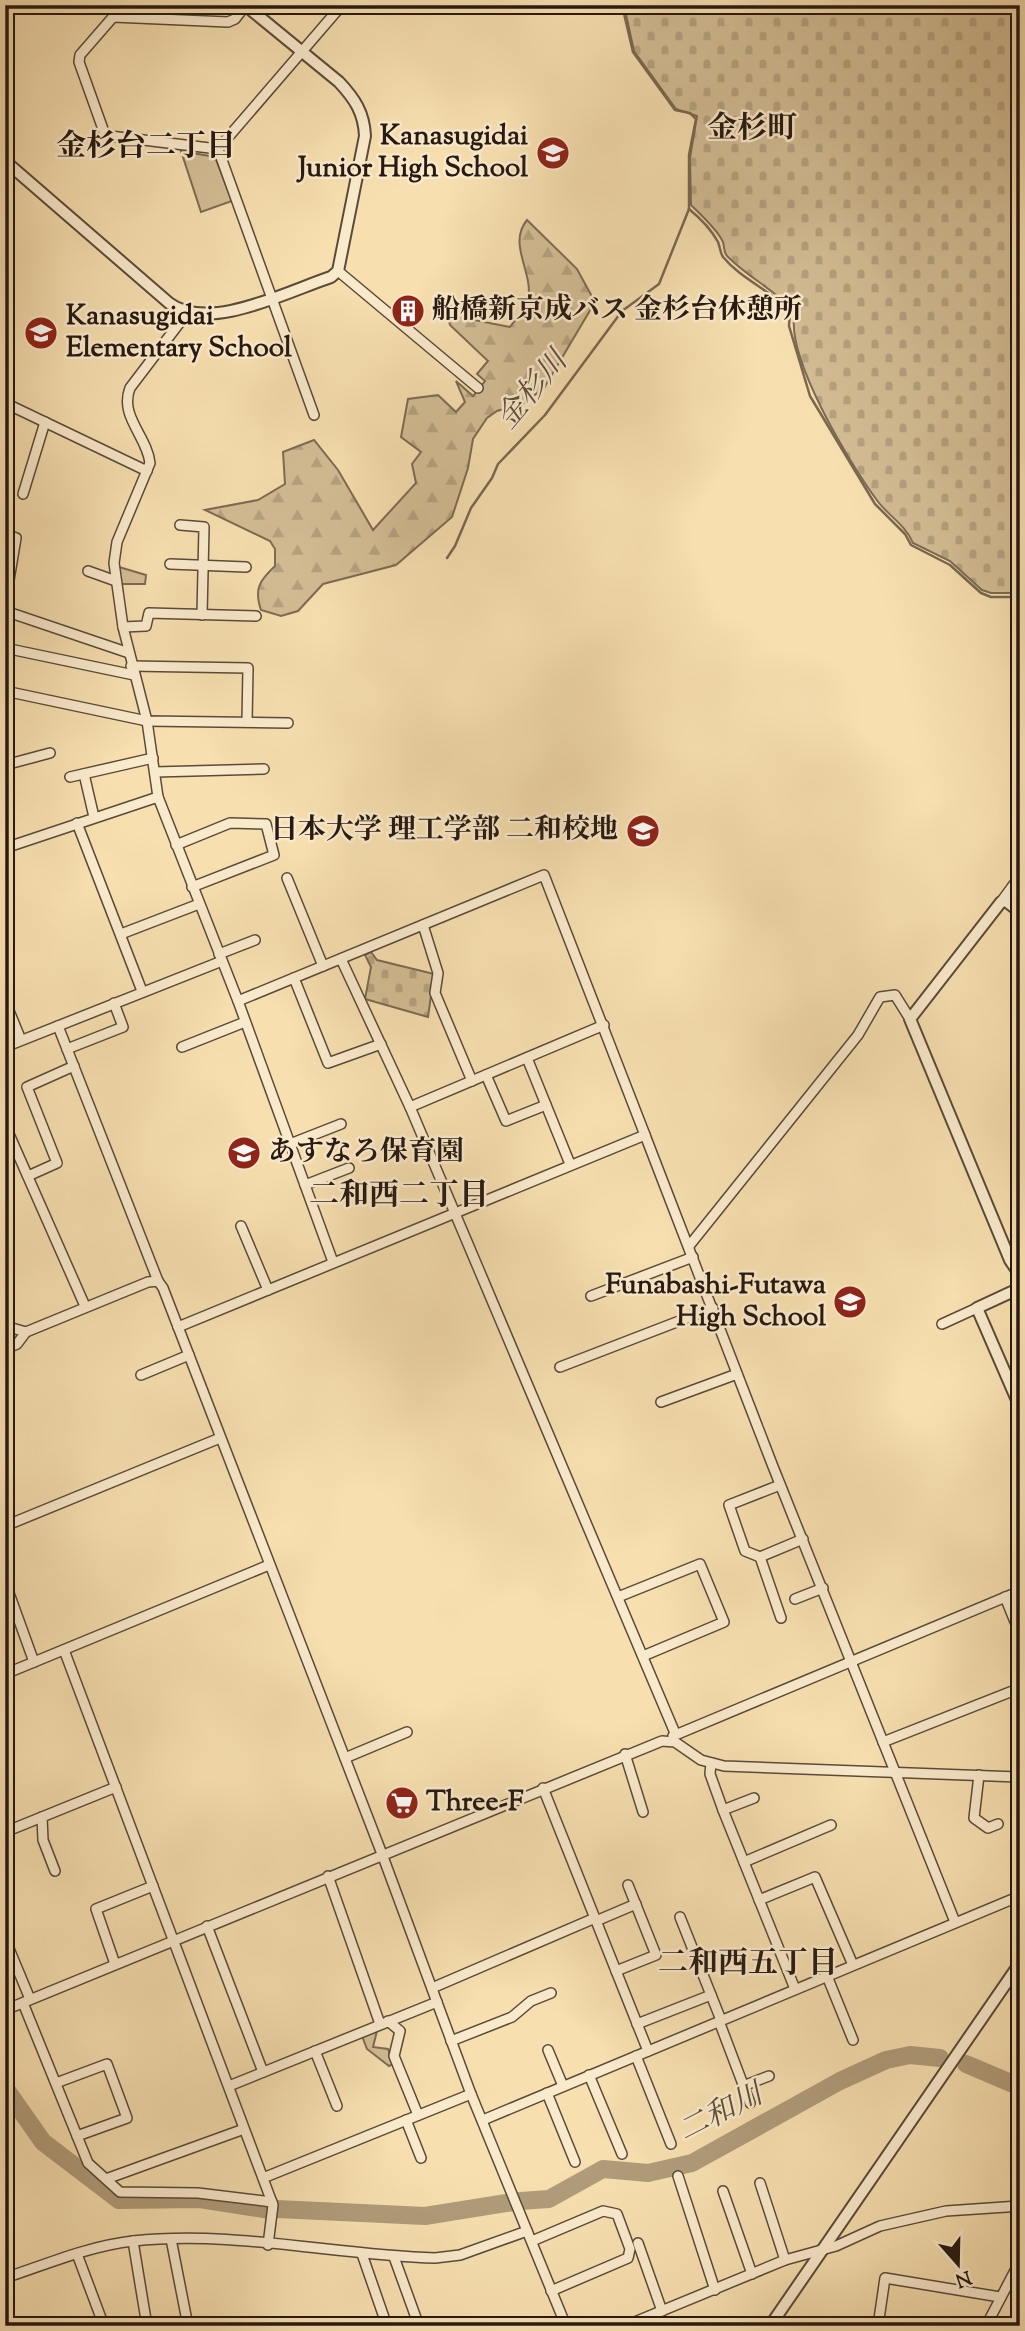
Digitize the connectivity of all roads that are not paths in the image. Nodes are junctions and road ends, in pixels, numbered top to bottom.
1 (245, 5) edge
2 (342, 5) edge
3 (304, 52) junction
4 (218, 149) junction
5 (5, 161) edge
6 (338, 271) junction
7 (271, 298) junction
8 (187, 313) junction
9 (478, 388) dead end
10 (5, 403) edge
11 (314, 415) dead end
12 (45, 422) junction
13 (147, 471) junction
14 (23, 494) dead end
15 (180, 525) dead end
16 (5, 534) edge
17 (170, 564) dead end
18 (203, 566) junction
19 (246, 567) dead end
20 (88, 571) dead end
21 (116, 581) junction
22 (5, 604) edge
23 (5, 611) edge
24 (202, 615) junction
25 (256, 617) dead end
26 (123, 627) junction
27 (5, 648) edge
28 (129, 653) junction
29 (133, 670) junction
30 (5, 691) edge
31 (148, 721) junction
32 (247, 722) junction
33 (288, 723) dead end
34 (50, 753) dead end
35 (153, 758) junction
36 (5, 765) edge
37 (264, 769) dead end
38 (155, 772) junction
39 (84, 774) junction
40 (70, 777) dead end
41 (158, 797) junction
42 (94, 817) junction
43 (5, 821) edge
44 (77, 823) junction
45 (176, 845) junction
46 (8, 848) edge
47 (1020, 876) edge
48 (287, 878) dead end
49 (192, 887) junction
50 (1001, 901) junction
51 (199, 904) junction
52 (1020, 912) edge
53 (423, 925) junction
54 (121, 934) junction
55 (255, 940) dead end
56 (220, 958) junction
57 (341, 959) junction
58 (323, 966) junction
59 (294, 978) junction
60 (142, 991) junction
61 (5, 1001) edge
62 (238, 1001) junction
63 (114, 1003) junction
64 (910, 1019) junction
65 (245, 1022) junction
66 (604, 1025) junction
67 (58, 1026) junction
68 (21, 1040) junction
69 (381, 1044) junction
70 (5, 1047) edge
71 (182, 1047) dead end
72 (67, 1049) junction
73 (527, 1058) junction
74 (74, 1066) junction
75 (486, 1075) junction
76 (472, 1081) junction
77 (546, 1105) junction
78 (410, 1107) junction
79 (341, 1124) dead end
80 (5, 1125) edge
81 (645, 1135) junction
82 (290, 1144) junction
83 (569, 1164) junction
84 (349, 1168) dead end
85 (28, 1176) junction
86 (305, 1185) junction
87 (453, 1212) junction
88 (242, 1226) dead end
89 (689, 1246) junction
90 (693, 1257) junction
91 (334, 1262) junction
92 (1020, 1275) edge
93 (158, 1282) junction
94 (1020, 1288) edge
95 (268, 1290) junction
96 (591, 1296) dead end
97 (85, 1306) junction
98 (713, 1308) junction
99 (977, 1308) junction
100 (942, 1324) dead end
101 (5, 1326) edge
102 (178, 1327) junction
103 (26, 1332) junction
104 (5, 1349) edge
105 (189, 1355) junction
106 (560, 1367) dead end
107 (737, 1374) junction
108 (141, 1375) dead end
109 (661, 1402) dead end
110 (1020, 1407) edge
111 (220, 1438) junction
112 (780, 1485) junction
113 (5, 1526) edge
114 (803, 1539) junction
115 (760, 1557) junction
116 (269, 1565) junction
117 (5, 1582) edge
118 (822, 1588) junction
119 (1020, 1591) edge
120 (618, 1597) junction
121 (1005, 1597) junction
122 (795, 1599) dead end
123 (782, 1618) dead end
124 (1020, 1634) edge
125 (64, 1650) junction
126 (643, 1656) junction
127 (850, 1660) junction
128 (34, 1662) junction
129 (5, 1674) edge
130 (1020, 1688) edge
131 (407, 1732) dead end
132 (672, 1736) junction
133 (883, 1742) junction
134 (625, 1754) junction
135 (345, 1758) junction
136 (711, 1763) junction
137 (895, 1772) junction
138 (979, 1776) junction
139 (1020, 1777) edge
140 (116, 1787) junction
141 (543, 1788) junction
142 (754, 1798) dead end
143 (723, 1811) junction
144 (643, 1812) dead end
145 (42, 1817) junction
146 (998, 1824) dead end
147 (831, 1825) dead end
148 (5, 1832) edge
149 (382, 1854) junction
150 (744, 1862) junction
151 (55, 1871) dead end
152 (328, 1876) junction
153 (628, 1885) dead end
154 (153, 1886) junction
155 (1020, 1896) edge
156 (759, 1900) junction
157 (636, 1904) junction
158 (680, 1917) dead end
159 (596, 1920) junction
160 (955, 1922) junction
161 (207, 1926) junction
162 (5, 1939) edge
163 (173, 1940) junction
164 (115, 1964) junction
165 (1020, 1964) edge
166 (853, 1965) junction
167 (616, 1971) junction
168 (827, 1976) junction
169 (432, 1988) junction
170 (795, 1989) junction
171 (551, 1993) dead end
172 (711, 1995) junction
173 (27, 2001) junction
174 (437, 2002) junction
175 (5, 2010) edge
176 (720, 2021) junction
177 (384, 2023) junction
178 (637, 2024) junction
179 (853, 2040) dead end
180 (451, 2041) junction
181 (548, 2050) dead end
182 (315, 2051) junction
183 (648, 2051) junction
184 (636, 2056) junction
185 (263, 2072) junction
186 (589, 2075) junction
187 (769, 2076) dead end
188 (56, 2082) junction
189 (229, 2085) junction
190 (563, 2086) junction
191 (743, 2086) junction
192 (547, 2093) junction
193 (471, 2094) junction
194 (750, 2103) dead end
195 (337, 2106) dead end
196 (418, 2115) junction
197 (406, 2120) junction
198 (483, 2120) junction
199 (244, 2129) junction
200 (77, 2136) junction
201 (671, 2144) dead end
202 (622, 2154) dead end
203 (421, 2158) dead end
204 (575, 2162) dead end
205 (678, 2176) dead end
206 (263, 2178) junction
207 (106, 2179) junction
208 (760, 2183) dead end
209 (723, 2191) dead end
210 (1020, 2206) edge
211 (272, 2208) junction
212 (527, 2231) junction
213 (172, 2239) junction
214 (134, 2241) junction
215 (532, 2241) junction
216 (638, 2243) dead end
217 (268, 2245) junction
218 (821, 2250) junction
219 (77, 2254) junction
220 (362, 2254) junction
221 (394, 2257) junction
222 (786, 2260) junction
223 (1020, 2261) edge
224 (752, 2274) junction
225 (5, 2278) edge
226 (715, 2290) junction
227 (551, 2291) junction
228 (1000, 2297) junction
229 (662, 2311) junction
230 (5, 2315) edge
231 (878, 2323) edge
232 (10, 2326) edge
233 (104, 2326) edge
234 (147, 2326) edge
235 (188, 2326) edge
236 (387, 2326) edge
237 (419, 2326) edge
238 (566, 2326) edge
239 (625, 2326) edge
240 (769, 2326) edge
241 (903, 2326) edge
242 (986, 2326) edge

1 - 3 street
1 - 4 street
2 - 3 street
3 - 4 street
3 - 6 street
4 - 7 street
5 - 8 street
6 - 7 street
6 - 9 street
7 - 8 street
7 - 11 street
8 - 13 street
10 - 12 street
12 - 13 street
12 - 14 street
13 - 21 street
15 - 18 street
16 - 22 street
17 - 18 street
18 - 19 street
18 - 24 street
20 - 21 street
21 - 26 street
23 - 28 street
24 - 25 street
24 - 26 street
26 - 28 street
27 - 29 street
28 - 29 street
29 - 31 street
29 - 32 street
30 - 31 street
31 - 32 street
31 - 35 street
32 - 33 street
34 - 36 street
35 - 38 street
35 - 39 street
37 - 38 street
38 - 41 street
39 - 40 street
39 - 42 street
41 - 42 street
41 - 45 street
42 - 44 street
43 - 46 street
44 - 46 street
44 - 54 street
45 - 49 street
45 - 49 street
47 - 50 street
48 - 58 street
49 - 51 street
50 - 52 street
50 - 64 street
51 - 54 street
51 - 56 street
53 - 57 street
53 - 66 street
53 - 76 street
54 - 60 street
55 - 56 street
56 - 60 street
56 - 62 street
57 - 58 street
57 - 69 street
58 - 59 street
59 - 62 street
59 - 69 street
60 - 63 street
61 - 68 street
62 - 65 street
63 - 67 street
63 - 72 street
64 - 89 street
64 - 92 street
65 - 71 street
65 - 82 street
66 - 73 street
66 - 81 street
67 - 68 street
67 - 72 street
68 - 70 street
69 - 78 street
72 - 74 street
73 - 75 street
73 - 77 street
74 - 85 street
74 - 93 street
75 - 76 street
75 - 77 street
76 - 78 street
77 - 83 street
78 - 87 street
79 - 82 street
80 - 85 street
81 - 83 street
81 - 89 street
82 - 86 street
83 - 87 street
84 - 86 street
85 - 97 street
86 - 91 street
87 - 91 street
87 - 120 street
88 - 95 street
89 - 90 street
90 - 96 street
90 - 98 street
91 - 95 street
93 - 97 street
93 - 102 street
94 - 99 street
95 - 102 street
97 - 103 street
98 - 106 street
98 - 107 street
99 - 100 street
99 - 110 street
101 - 103 street
102 - 105 street
103 - 104 street
105 - 108 street
105 - 111 street
107 - 109 street
107 - 112 street
111 - 113 street
111 - 116 street
112 - 114 street
112 - 115 street
114 - 115 street
114 - 118 street
115 - 123 street
116 - 125 street
116 - 135 street
117 - 128 street
118 - 122 street
118 - 127 street
119 - 121 street
120 - 126 street
120 - 126 street
121 - 124 street
121 - 127 street
125 - 128 street
125 - 140 street
126 - 132 street
127 - 132 street
127 - 133 street
128 - 129 street
130 - 133 street
131 - 135 street
132 - 134 street
132 - 136 street
133 - 137 street
134 - 141 street
134 - 144 street
135 - 149 street
136 - 137 street
136 - 143 street
137 - 138 street
137 - 160 street
138 - 139 street
138 - 146 street
140 - 145 street
140 - 154 street
141 - 149 street
141 - 159 street
142 - 143 street
143 - 150 street
145 - 148 street
145 - 151 street
147 - 150 street
149 - 152 street
149 - 169 street
150 - 156 street
152 - 161 street
152 - 177 street
153 - 157 street
154 - 163 street
154 - 164 street
155 - 160 street
156 - 166 street
156 - 170 street
157 - 159 street
157 - 167 street
158 - 172 street
159 - 167 street
159 - 169 street
160 - 166 street
161 - 163 street
161 - 185 street
162 - 173 street
163 - 164 street
163 - 189 street
164 - 173 street
165 - 218 street
166 - 168 street
167 - 178 street
168 - 170 street
168 - 179 street
169 - 174 street
170 - 176 street
171 - 180 street
172 - 176 street
172 - 178 street
173 - 175 street
173 - 188 street
174 - 177 street
174 - 180 street
176 - 183 street
176 - 191 street
177 - 182 street
177 - 196 street
178 - 183 street
180 - 193 street
181 - 190 street
182 - 185 street
182 - 195 street
183 - 184 street
184 - 186 street
184 - 201 street
185 - 189 street
186 - 190 street
186 - 202 street
187 - 191 street
188 - 200 street
188 - 200 street
189 - 199 street
190 - 192 street
191 - 194 street
192 - 198 street
192 - 204 street
193 - 196 street
193 - 198 street
196 - 197 street
197 - 203 street
197 - 206 street
198 - 212 street
199 - 206 street
199 - 207 street
200 - 207 street
205 - 226 street
206 - 211 street
207 - 211 street
208 - 222 street
209 - 224 street
210 - 218 street
211 - 217 street
212 - 215 street
212 - 221 street
213 - 214 street
213 - 217 street
213 - 235 street
214 - 219 street
214 - 234 street
215 - 227 street
215 - 227 street
216 - 229 street
217 - 220 street
218 - 222 street
218 - 240 street
219 - 225 street
219 - 233 street
220 - 221 street
220 - 236 street
221 - 237 street
222 - 224 street
223 - 228 street
224 - 226 street
226 - 229 street
227 - 238 street
228 - 231 street
228 - 242 street
229 - 239 street
230 - 232 street
231 - 241 street

